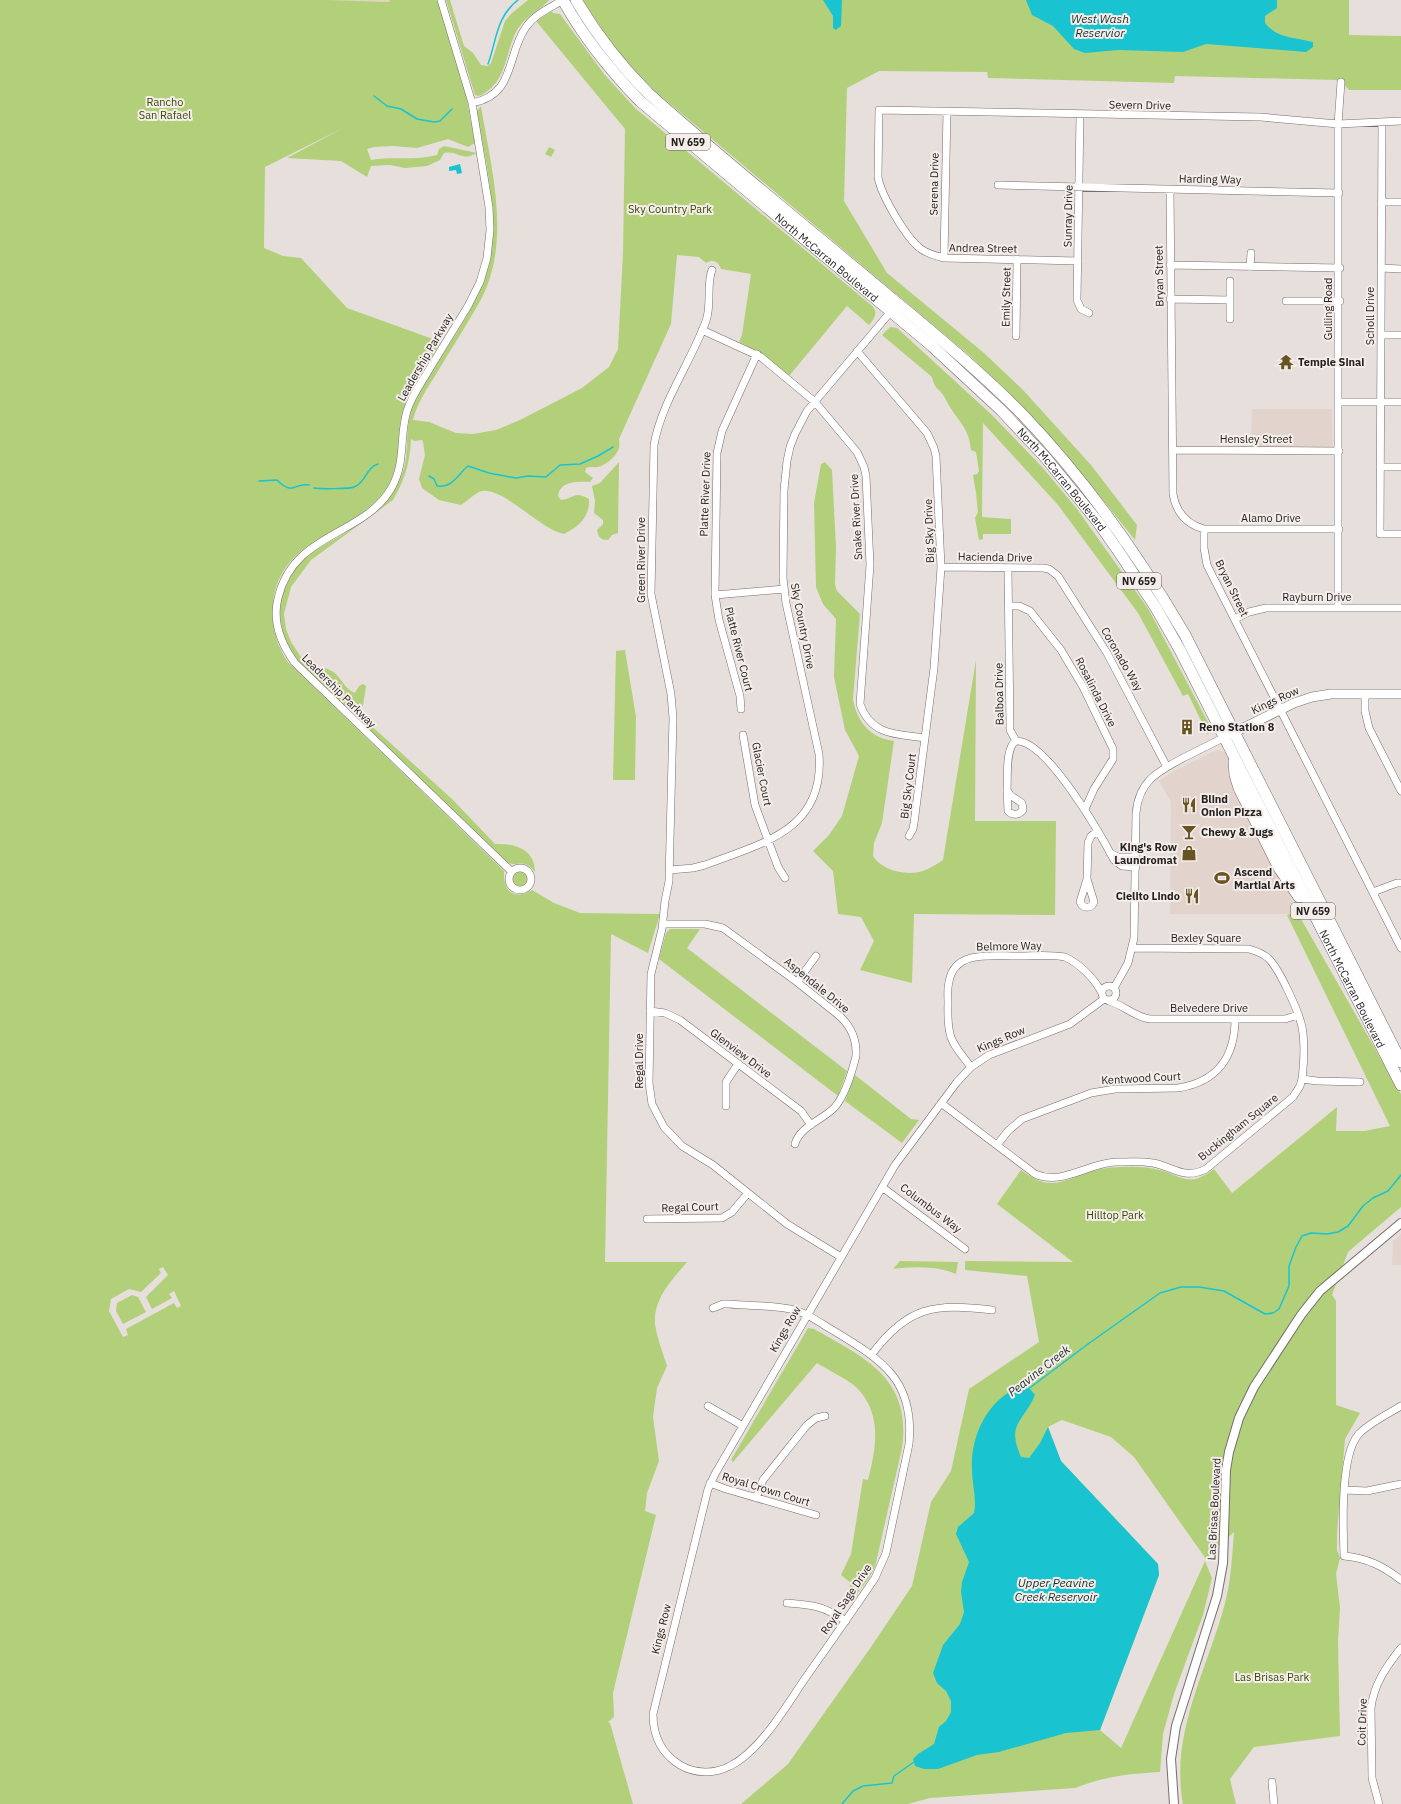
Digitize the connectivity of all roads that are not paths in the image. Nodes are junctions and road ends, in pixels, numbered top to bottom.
1 (441, 0) edge
2 (565, 0) edge
3 (576, 0) edge
4 (583, 11) junction
5 (1341, 82) dead end
6 (472, 103) junction
7 (879, 110) joint
8 (947, 111) junction
9 (1080, 115) junction
10 (1401, 121) edge
11 (1382, 122) junction
12 (1338, 124) junction
13 (998, 185) dead end
14 (1080, 187) junction
15 (1170, 190) junction
16 (1339, 192) junction
17 (1381, 202) junction
18 (1401, 202) edge
19 (1251, 253) dead end
20 (944, 258) junction
21 (1017, 259) junction
22 (1078, 261) junction
23 (1170, 265) junction
24 (1250, 267) junction
25 (1340, 268) junction
26 (1381, 268) junction
27 (1401, 269) edge
28 (712, 270) dead end
29 (1230, 281) dead end
30 (1170, 300) junction
31 (1230, 300) junction
32 (1286, 301) dead end
33 (1340, 301) junction
34 (898, 303) junction
35 (890, 312) junction
36 (1089, 312) dead end
37 (1230, 319) dead end
38 (702, 330) junction
39 (1381, 335) junction
40 (1401, 335) edge
41 (1016, 336) dead end
42 (857, 351) junction
43 (757, 354) junction
44 (815, 402) junction
45 (1339, 402) junction
46 (1380, 402) junction
47 (1401, 402) edge
48 (1172, 450) junction
49 (1339, 451) junction
50 (1380, 467) junction
51 (1401, 467) edge
52 (1088, 490) junction
53 (1079, 498) junction
54 (1204, 529) junction
55 (1339, 529) junction
56 (1401, 534) edge
57 (941, 567) junction
58 (1008, 568) junction
59 (1049, 570) joint
60 (784, 590) junction
61 (715, 595) junction
62 (1008, 606) junction
63 (1338, 608) junction
64 (1401, 608) edge
65 (1234, 619) junction
66 (1365, 694) junction
67 (1401, 694) edge
68 (741, 709) dead end
69 (1280, 710) junction
70 (743, 735) dead end
71 (1230, 735) junction
72 (925, 738) junction
73 (1016, 741) junction
74 (1167, 767) junction
75 (1399, 780) edge
76 (1007, 790) dead end
77 (1401, 791) edge
78 (1085, 809) junction
79 (1098, 831) junction
80 (909, 836) dead end
81 (769, 840) junction
82 (1110, 853) junction
83 (1136, 857) junction
84 (1136, 867) junction
85 (670, 870) junction
86 (511, 871) dead end
87 (785, 878) dead end
88 (1087, 879) dead end
89 (1401, 883) edge
90 (1373, 892) junction
91 (663, 924) junction
92 (1132, 948) junction
93 (1401, 948) edge
94 (816, 956) dead end
95 (1094, 980) junction
96 (797, 982) junction
97 (1113, 989) junction
98 (1105, 998) junction
99 (1123, 1006) junction
100 (650, 1012) junction
101 (1298, 1015) junction
102 (1235, 1019) junction
103 (1401, 1062) edge
104 (738, 1064) junction
105 (971, 1067) junction
106 (1302, 1079) junction
107 (1360, 1082) dead end
108 (1401, 1085) edge
109 (941, 1103) junction
110 (726, 1106) dead end
111 (811, 1125) junction
112 (795, 1144) dead end
113 (997, 1145) junction
114 (882, 1187) junction
115 (748, 1193) junction
116 (648, 1219) dead end
117 (1401, 1223) edge
118 (965, 1249) dead end
119 (841, 1257) junction
120 (713, 1308) dead end
121 (992, 1310) dead end
122 (807, 1316) junction
123 (872, 1354) junction
124 (708, 1406) dead end
125 (1401, 1406) edge
126 (824, 1416) dead end
127 (743, 1426) junction
128 (710, 1483) junction
129 (1401, 1484) edge
130 (1344, 1490) junction
131 (756, 1498) junction
132 (816, 1515) dead end
133 (1401, 1580) edge
134 (787, 1603) dead end
135 (846, 1621) junction
136 (1401, 1648) edge
137 (682, 1766) joint
138 (1272, 1782) dead end
139 (1171, 1804) edge
140 (1174, 1804) edge
141 (1274, 1804) edge
142 (1379, 1804) edge

1 - 6 street, Leadership Parkway
2 - 4 main road
2 - 6 street
2 - 35 main road, North McCarran Boulevard / NV 659
3 - 4 main road, North McCarran Boulevard / NV 659
4 - 34 main road, North McCarran Boulevard / NV 659
5 - 12 street, Gulling Road
6 - 86 street, Leadership Parkway
7 - 8 street, Severn Drive
7 - 20 street, Andrea Street
8 - 9 street, Severn Drive
8 - 20 street, Serena Drive
9 - 12 street, Severn Drive
9 - 14 street, Sunray Drive
10 - 11 street, Severn Drive
11 - 12 street, Severn Drive
11 - 17 street, Scholl Drive
12 - 16 street, Gulling Road
13 - 14 street, Harding Way
14 - 15 street, Harding Way
14 - 22 street, Sunray Drive
15 - 16 street, Harding Way
15 - 23 street, Bryan Street
16 - 25 street, Gulling Road
17 - 18 street
17 - 26 street, Scholl Drive
19 - 24 street
20 - 21 street, Andrea Street
21 - 22 street, Andrea Street
21 - 41 street, Emily Street
22 - 36 street, Sunray Drive
23 - 24 street
23 - 30 street, Bryan Street
24 - 25 street
25 - 33 street, Gulling Road
26 - 27 street
26 - 39 street, Scholl Drive
28 - 38 street, Green River Drive
29 - 31 street
30 - 31 street
30 - 48 street, Bryan Street
31 - 37 street
32 - 33 street
33 - 45 street, Gulling Road
34 - 35 street, Sky Country Drive
34 - 52 main road, North McCarran Boulevard / NV 659
35 - 42 street, Sky Country Drive
35 - 53 main road, North McCarran Boulevard / NV 659
38 - 43 street, Snake River Drive
38 - 85 street, Green River Drive
39 - 40 street
39 - 46 street, Scholl Drive
42 - 44 street, Sky Country Drive
42 - 57 street, Big Sky Drive
43 - 44 street, Snake River Drive
43 - 61 street, Platte River Drive
44 - 60 street, Sky Country Drive
44 - 72 street, Snake River Drive
45 - 46 street
45 - 49 street, Gulling Road
46 - 47 street
46 - 50 street, Scholl Drive
48 - 49 street, Hensley Street
48 - 54 street, Bryan Street
49 - 55 street, Gulling Road
50 - 51 street
50 - 56 street, Scholl Drive
52 - 53 main road
52 - 71 main road, North McCarran Boulevard / NV 659
53 - 71 main road, North McCarran Boulevard / NV 659
54 - 55 street, Alamo Drive
54 - 65 street, Bryan Street
55 - 63 street, Gulling Road
57 - 58 street, Hacienda Drive
57 - 72 street, Big Sky Drive
58 - 59 street, Hacienda Drive
58 - 62 street, Balboa Drive
59 - 74 street, Coronado Way
60 - 61 street
60 - 81 street, Sky Country Drive
61 - 68 street, Platte River Court
62 - 73 street, Balboa Drive
62 - 78 street, Rosalinda Drive
63 - 64 street, Rayburn Drive
63 - 65 street, Rayburn Drive
65 - 69 street, Bryan Street
66 - 67 main road, Kings Row
66 - 69 main road, Kings Row
66 - 75 street
69 - 71 main road, Kings Row
69 - 90 street, Bryan Street
70 - 81 street, Glacier Court
71 - 74 street, Kings Row
71 - 103 main road, North McCarran Boulevard / NV 659
71 - 108 main road, North McCarran Boulevard / NV 659
72 - 80 street, Big Sky Court
73 - 76 street
73 - 78 street
74 - 83 street, Kings Row
75 - 77 street
78 - 79 street
79 - 82 street
79 - 88 street
81 - 85 street, Sky Country Drive
81 - 87 street, Glacier Court
82 - 83 street
82 - 84 street
83 - 84 street, Kings Row
84 - 92 street, Kings Row
85 - 91 street, Regal Drive
89 - 90 street
90 - 93 street, Bryan Street
91 - 96 street, Aspendale Drive
91 - 100 street, Regal Drive
92 - 97 street, Kings Row
92 - 101 street, Bexley Square
94 - 96 street
95 - 97 street, Belmore Way
95 - 98 street, Belmore Way
95 - 105 street, Belmore Way
96 - 111 street, Aspendale Drive
97 - 98 street, Kings Row
97 - 98 street, Kings Row
97 - 99 street
98 - 99 street, Belvedere Drive
98 - 105 street, Kings Row
99 - 102 street, Belvedere Drive
100 - 104 street, Glenview Drive
100 - 115 street, Regal Drive
101 - 102 street, Belvedere Drive
101 - 106 street, Bexley Square
102 - 113 street, Kentwood Court
104 - 110 street
104 - 111 street, Glenview Drive
105 - 109 street, Kings Row
106 - 107 street
106 - 113 street, Buckingham Square
109 - 113 street, Buckingham Square
109 - 114 street, Kings Row
111 - 112 street, Aspendale Drive
114 - 118 street, Columbus Way
114 - 119 street, Kings Row
115 - 116 street, Regal Court
115 - 119 street, Regal Drive
117 - 140 street, Las Brisas Boulevard
119 - 122 street, Kings Row
120 - 122 street, Royal Sage Drive
121 - 123 street
122 - 123 street, Royal Sage Drive
122 - 127 street, Kings Row
123 - 135 street, Royal Sage Drive
124 - 127 street
125 - 130 street
126 - 131 street
127 - 128 street, Kings Row
128 - 131 street, Royal Crown Court
128 - 137 street, Kings Row
129 - 130 street
130 - 133 street
131 - 132 street, Royal Crown Court
134 - 135 street
135 - 137 street, Royal Sage Drive
136 - 142 street, Coit Drive
138 - 141 street
139 - 140 street

